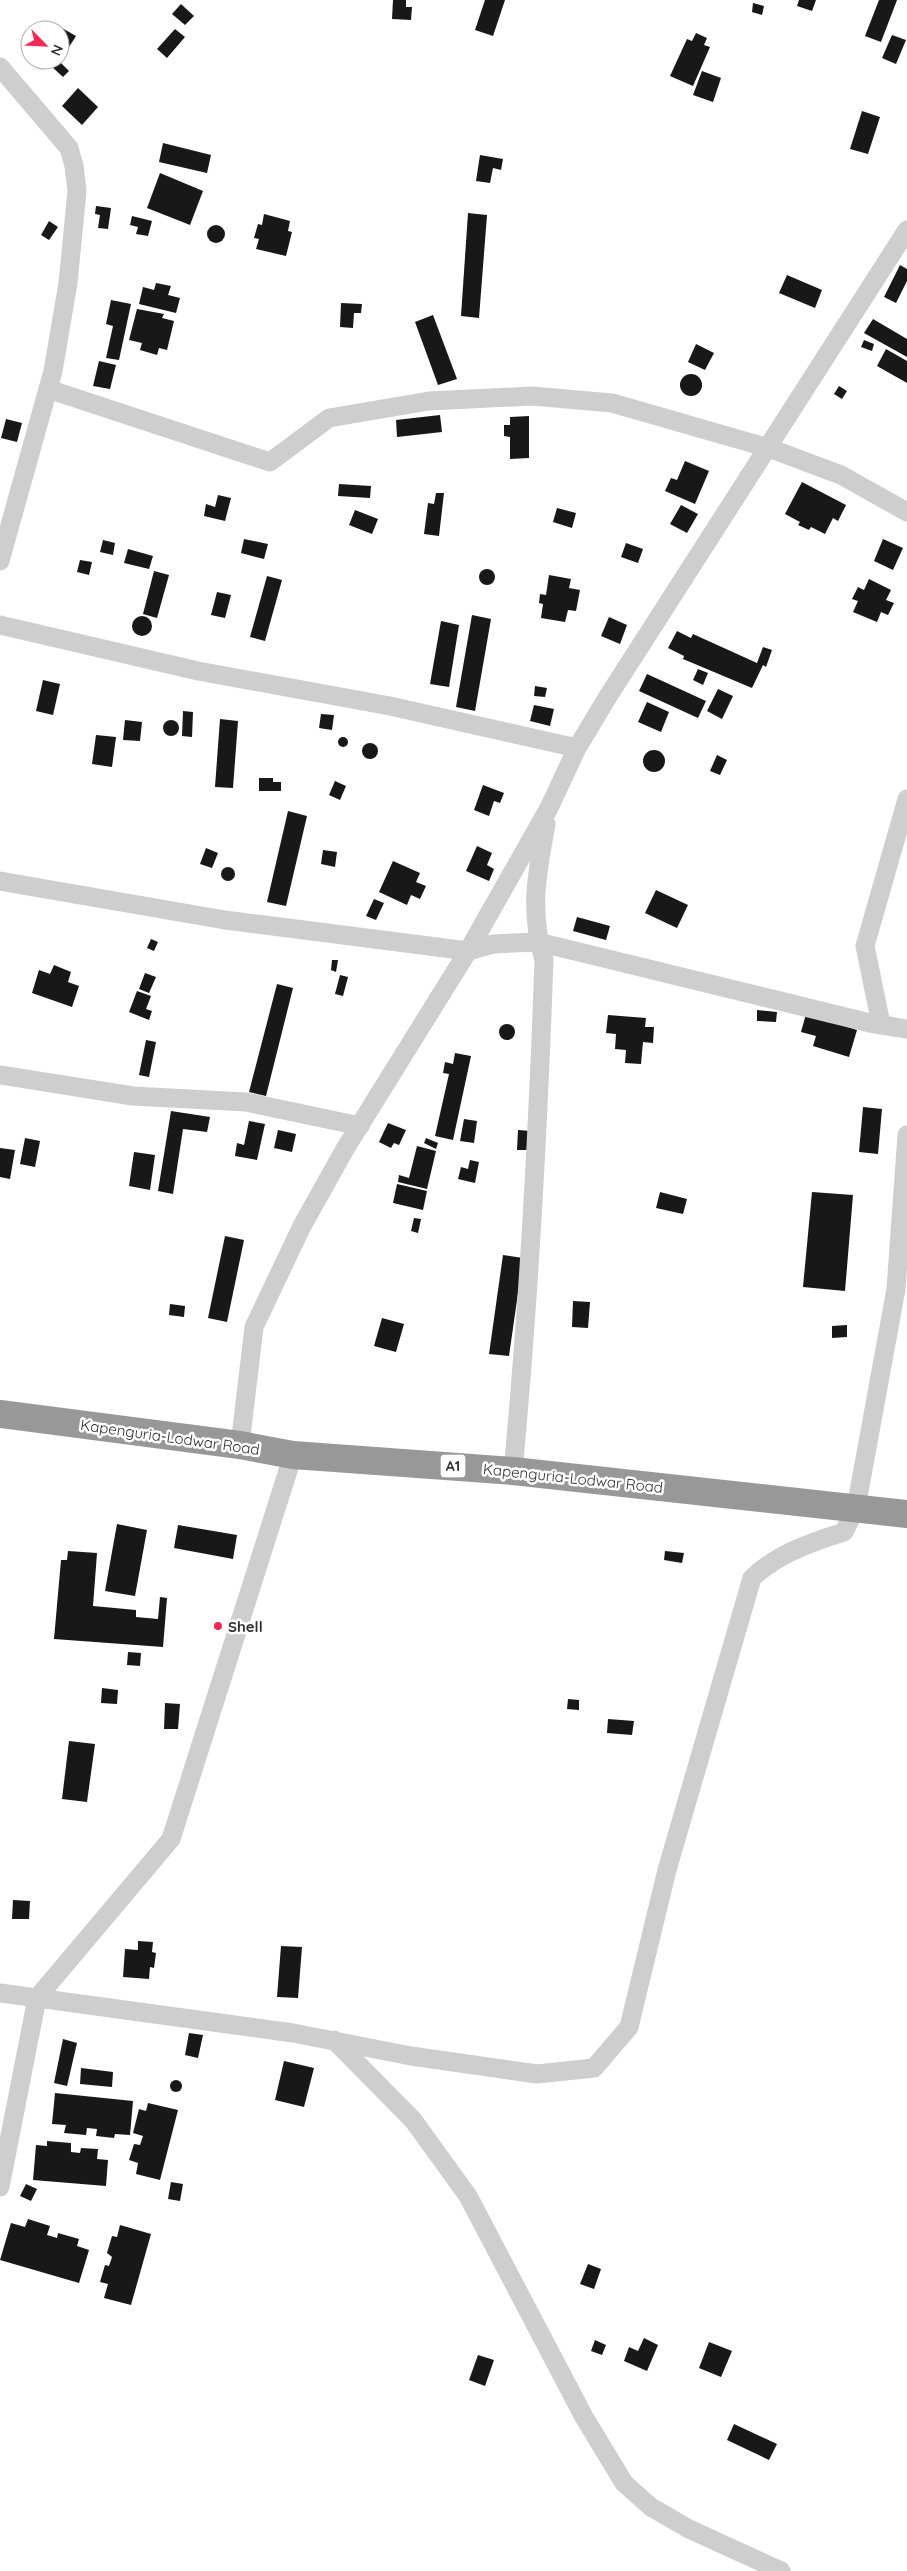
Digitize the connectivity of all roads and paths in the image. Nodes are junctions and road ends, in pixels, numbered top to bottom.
1 (0, 67) edge
2 (907, 230) edge
3 (48, 389) junction
4 (769, 448) junction
5 (907, 512) edge
6 (0, 561) edge
7 (0, 624) edge
8 (577, 748) junction
9 (907, 799) edge
10 (549, 808) junction
11 (0, 881) edge
12 (538, 942) junction
13 (468, 951) junction
14 (881, 1024) junction
15 (907, 1029) edge
16 (0, 1075) edge
17 (360, 1126) junction
18 (907, 1135) edge
19 (901, 1290) edge
20 (0, 1414) edge
21 (240, 1445) junction
22 (293, 1454) junction
23 (513, 1471) junction
24 (856, 1508) junction
25 (907, 1514) edge
26 (0, 1993) edge
27 (37, 1998) junction
28 (334, 2040) junction
29 (0, 2187) edge
30 (781, 2571) edge

1 - 3 street
2 - 4 street
3 - 4 street
3 - 6 street
4 - 5 street
4 - 8 street
7 - 8 street
8 - 10 street
9 - 14 street
10 - 12 street
10 - 13 street
11 - 13 street
12 - 13 street
12 - 14 street
12 - 23 street
13 - 17 street
14 - 15 street
16 - 17 street
17 - 21 street
18 - 19 street
19 - 24 street
20 - 21 highway, Kapenguria-Lodwar Road / A1
21 - 22 highway, Kapenguria-Lodwar Road / A1
22 - 23 highway, Kapenguria-Lodwar Road / A1
22 - 27 street
23 - 24 highway, Kapenguria-Lodwar Road / A1
24 - 25 highway, Kapenguria-Lodwar Road / A1
24 - 28 street
26 - 27 street
27 - 28 street
27 - 29 street
28 - 30 street

